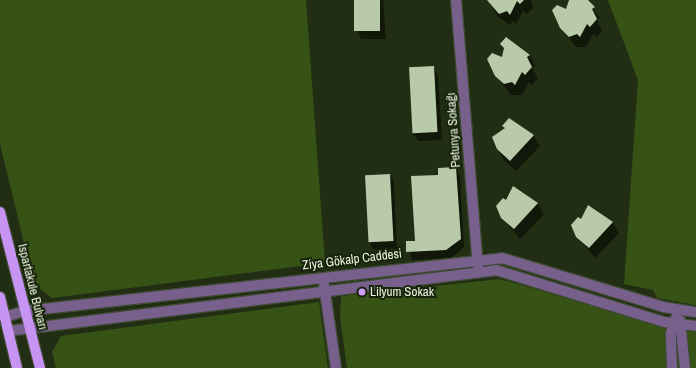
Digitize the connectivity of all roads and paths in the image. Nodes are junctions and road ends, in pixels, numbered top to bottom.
1 (456, 0) edge
2 (0, 212) edge
3 (477, 258) junction
4 (478, 272) junction
5 (323, 276) junction
6 (325, 291) junction
7 (0, 297) edge
8 (679, 311) junction
9 (25, 312) junction
10 (696, 312) edge
11 (5, 317) junction
12 (678, 325) junction
13 (29, 326) junction
14 (696, 326) edge
15 (8, 331) junction
16 (17, 368) edge
17 (40, 368) edge
18 (336, 368) edge
19 (672, 368) edge
20 (685, 368) edge

1 - 3 street, Petunya Sokağı
2 - 9 main road, Ispartakule Bulvarı
3 - 4 street, Petunya Sokağı
3 - 5 street, Ziya Gökalp Caddesi
3 - 8 street, Ziya Gökalp Caddesi
4 - 6 street
4 - 12 street
5 - 6 street
5 - 9 street, Ziya Gökalp Caddesi
6 - 13 street
6 - 18 street
7 - 11 main road
8 - 10 street, Ziya Gökalp Caddesi
8 - 12 street
9 - 11 street, Ziya Gökalp Caddesi
9 - 13 main road, Ispartakule Bulvarı
11 - 15 main road
12 - 14 street
12 - 19 street
12 - 20 street
13 - 15 street
13 - 17 main road, Ispartakule Bulvarı
15 - 16 main road

